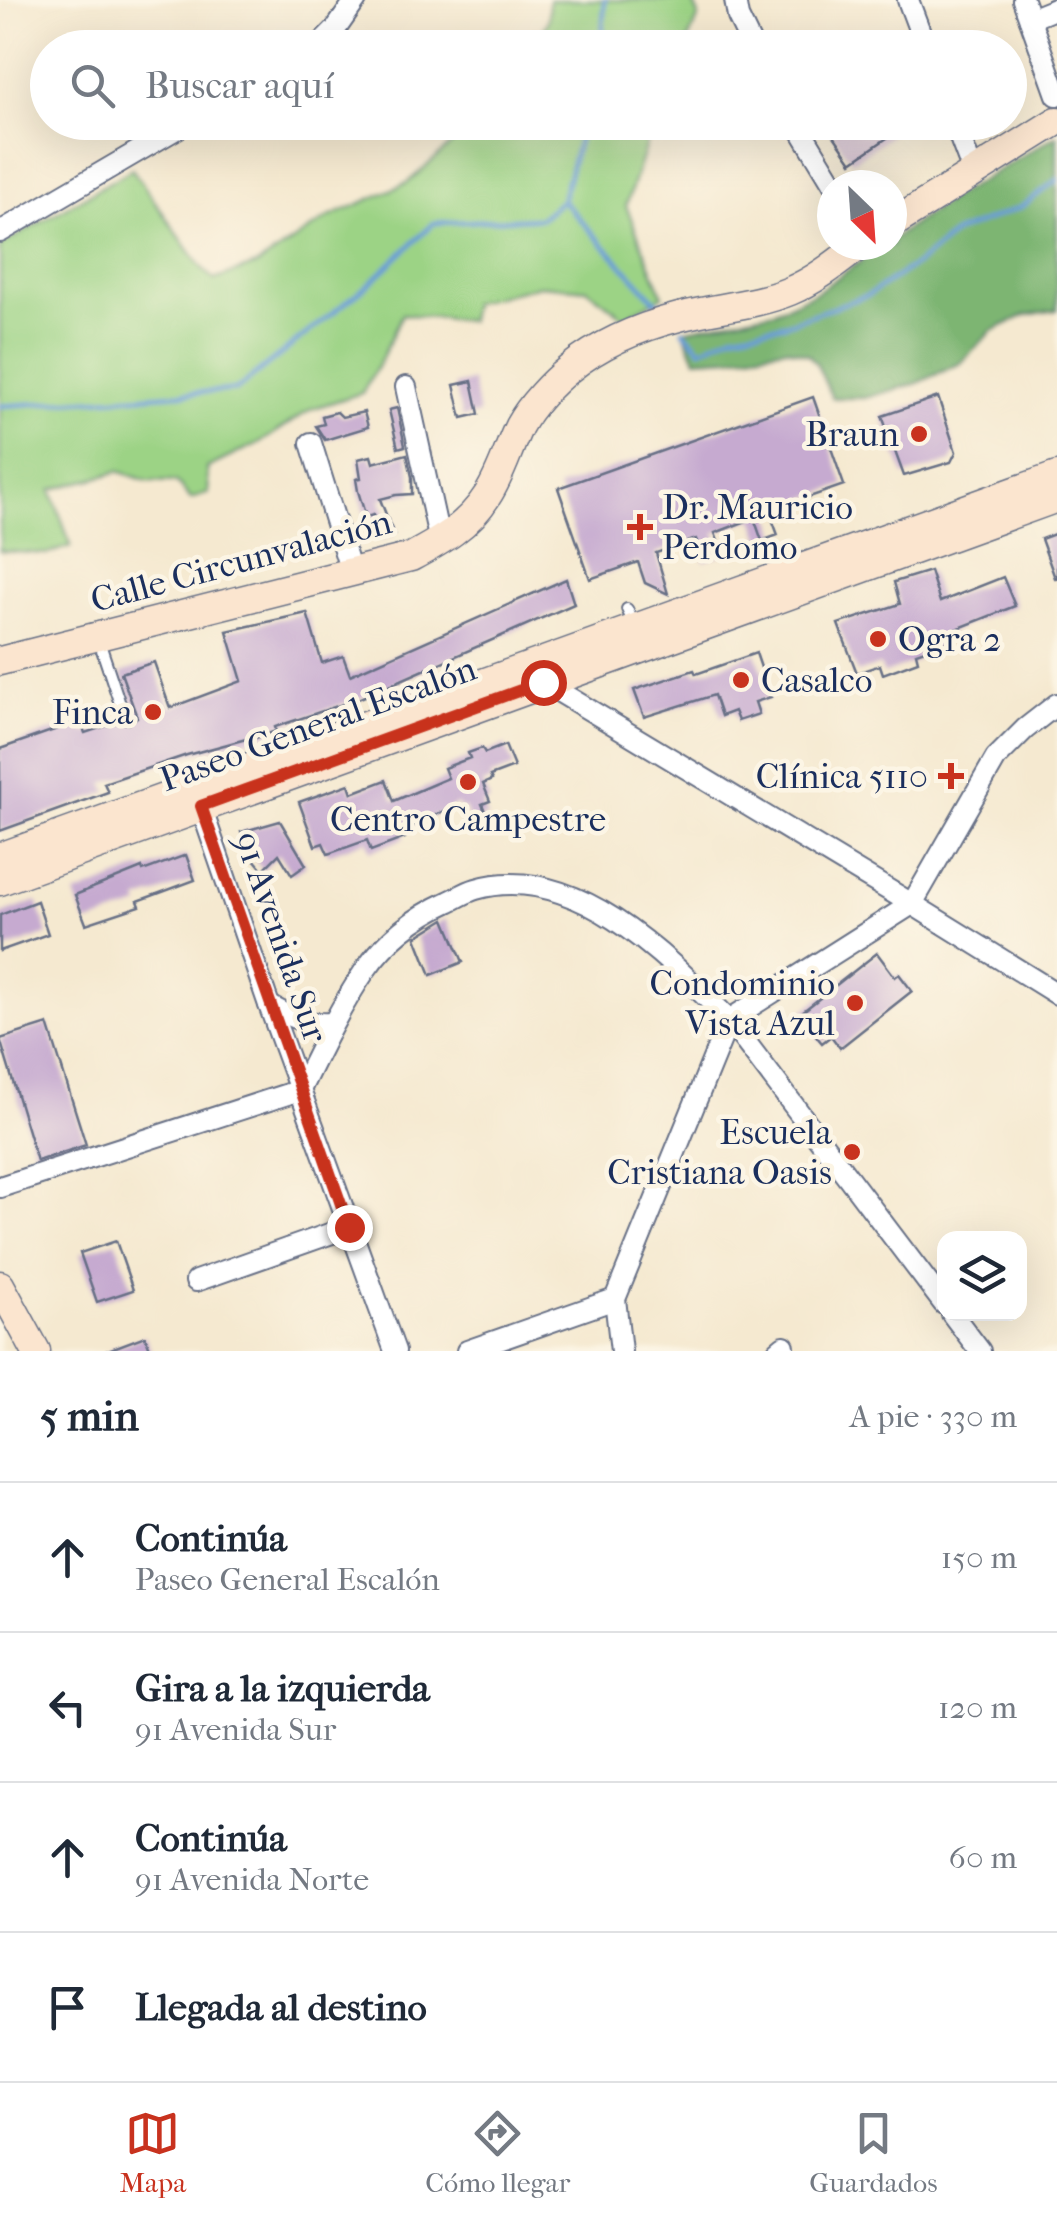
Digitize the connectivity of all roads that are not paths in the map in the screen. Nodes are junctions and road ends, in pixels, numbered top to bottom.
1 (356, 0) edge
2 (735, 0) edge
3 (908, 0) edge
4 (1057, 8) edge
5 (1027, 9) edge
6 (335, 30) edge
7 (744, 30) edge
8 (919, 30) edge
9 (1057, 95) edge
10 (1057, 121) edge
11 (1027, 139) edge
12 (157, 140) edge
13 (807, 140) edge
14 (961, 140) edge
15 (1026, 140) edge
16 (825, 170) edge
17 (973, 172) junction
18 (907, 214) edge
19 (0, 232) edge
20 (841, 260) edge
21 (406, 387) dead end
22 (311, 443) dead end
23 (1057, 476) edge
24 (1057, 498) edge
25 (440, 542) junction
26 (352, 572) junction
27 (97, 638) junction
28 (0, 660) edge
29 (543, 682) junction
30 (1057, 704) edge
31 (124, 716) dead end
32 (201, 806) junction
33 (0, 857) edge
34 (0, 880) edge
35 (912, 904) junction
36 (1057, 994) edge
37 (269, 1005) junction
38 (729, 1020) junction
39 (333, 1023) junction
40 (300, 1090) junction
41 (0, 1188) edge
42 (349, 1227) junction
43 (196, 1281) dead end
44 (0, 1285) edge
45 (937, 1295) edge
46 (615, 1299) junction
47 (957, 1321) edge
48 (36, 1351) edge
49 (395, 1351) edge
50 (467, 1351) edge
51 (621, 1351) edge
52 (980, 1351) edge

1 - 6 street
2 - 7 street
3 - 8 street
4 - 5 street
5 - 9 street
10 - 11 main road
12 - 19 street
13 - 16 street
14 - 17 street
15 - 17 main road
17 - 18 main road
20 - 25 main road, Calle Circunvalación
21 - 25 street
22 - 26 street
23 - 33 main road, Paseo General Escalón
24 - 29 main road, Paseo General Escalón
25 - 26 main road, Calle Circunvalación
26 - 27 main road, Calle Circunvalación
27 - 28 main road, Calle Circunvalación
27 - 31 lane
29 - 32 main road, Paseo General Escalón
29 - 35 street
30 - 35 street
32 - 34 main road, Paseo General Escalón
32 - 37 street, 91 Avenida Sur
35 - 36 street
35 - 38 street
37 - 39 street
37 - 40 street, 91 Avenida Sur
38 - 39 street
38 - 45 street
38 - 46 street
39 - 40 street
40 - 41 street
40 - 42 street, 91 Avenida Sur
42 - 43 street
42 - 49 street, 91 Avenida Sur
44 - 48 main road
46 - 50 street
46 - 51 street
47 - 52 street

